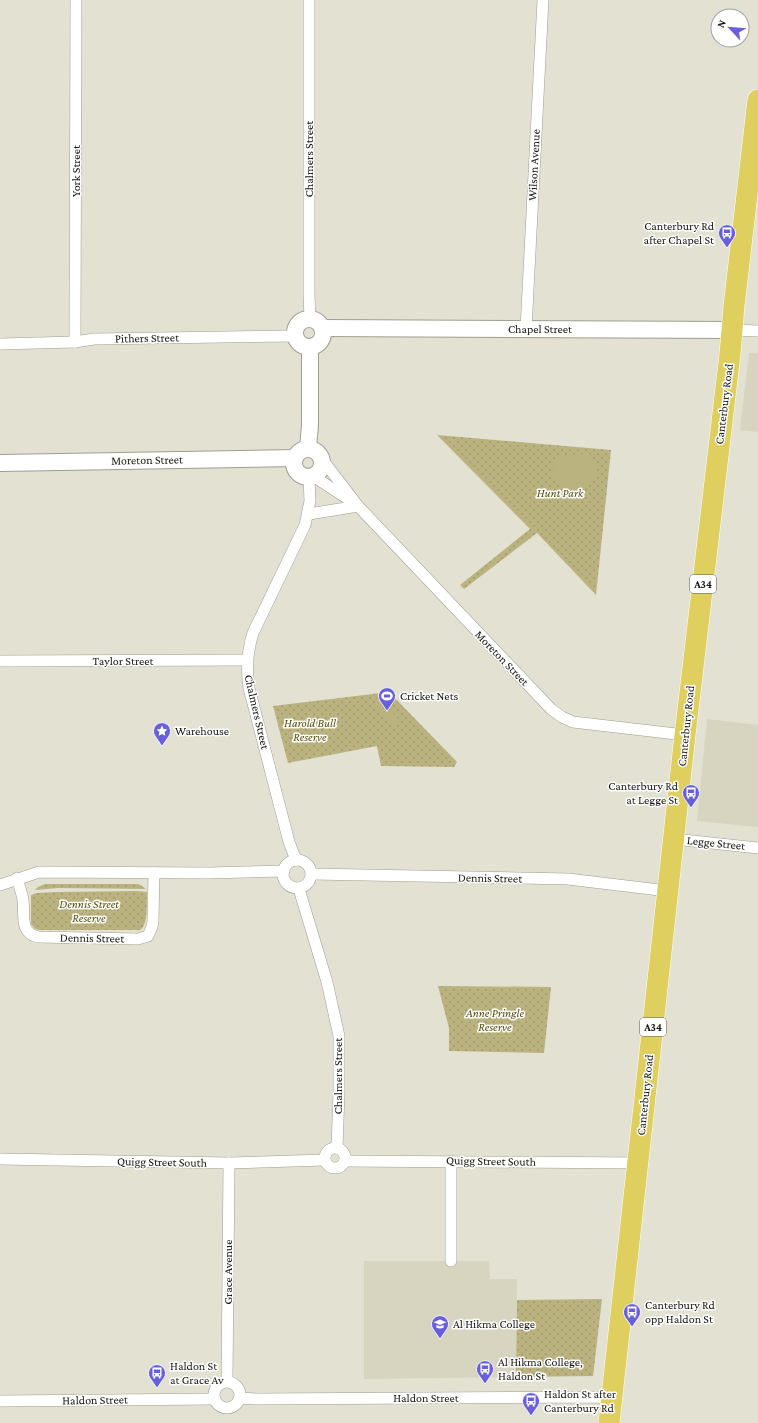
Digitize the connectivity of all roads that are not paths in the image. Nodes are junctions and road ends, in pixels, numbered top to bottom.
1 (76, 0) edge
2 (309, 0) edge
3 (543, 0) edge
4 (758, 100) edge
5 (310, 319) junction
6 (323, 328) junction
7 (526, 329) junction
8 (733, 330) junction
9 (758, 331) edge
10 (295, 336) junction
11 (75, 342) junction
12 (0, 344) edge
13 (310, 348) junction
14 (308, 448) junction
15 (294, 458) junction
16 (322, 459) junction
17 (0, 463) edge
18 (311, 477) junction
19 (358, 506) junction
20 (308, 514) junction
21 (247, 660) junction
22 (0, 661) edge
23 (685, 735) junction
24 (674, 839) junction
25 (758, 848) edge
26 (296, 860) junction
27 (284, 871) junction
28 (154, 873) junction
29 (312, 874) junction
30 (17, 878) junction
31 (0, 885) edge
32 (299, 889) junction
33 (668, 891) junction
34 (337, 1148) junction
35 (0, 1159) edge
36 (324, 1160) junction
37 (345, 1160) junction
38 (451, 1161) junction
39 (228, 1163) junction
40 (637, 1163) junction
41 (451, 1260) dead end
42 (227, 1381) junction
43 (240, 1398) junction
44 (214, 1399) junction
45 (612, 1399) junction
46 (0, 1401) edge
47 (609, 1423) edge

1 - 11 street, York Street
2 - 5 street, Chalmers Street
3 - 7 street, Wilson Avenue
4 - 8 highway, Canterbury Road / A34
5 - 6 street
5 - 10 street
6 - 7 street, Chapel Street
6 - 13 street
7 - 8 street, Chapel Street
8 - 9 street, Chapel Street
8 - 23 highway, Canterbury Road / A34
10 - 11 street, Pithers Street
10 - 13 street
11 - 12 street, Pithers Street
13 - 14 street
14 - 15 street
14 - 16 street
15 - 17 street, Moreton Street
15 - 18 street
16 - 18 street
16 - 19 street, Moreton Street
18 - 19 street, Moreton Street
18 - 20 street, Chalmers Street
19 - 20 street
19 - 23 street, Moreton Street
20 - 21 street, Chalmers Street
21 - 22 street, Taylor Street
21 - 26 street, Chalmers Street
23 - 24 highway, Canterbury Road / A34
24 - 25 street, Legge Street
24 - 33 highway, Canterbury Road / A34
26 - 27 street
26 - 29 street
27 - 28 street
27 - 32 street
28 - 30 street
28 - 30 street, Dennis Street
29 - 32 street
29 - 33 street, Dennis Street
30 - 31 street
32 - 34 street, Chalmers Street
33 - 40 highway, Canterbury Road / A34
34 - 36 street
34 - 37 street
35 - 39 street, Quigg Street South
36 - 37 street
36 - 39 street, Quigg Street South
37 - 38 street, Quigg Street South
38 - 40 street, Quigg Street South
38 - 41 street
39 - 42 street, Grace Avenue
40 - 45 highway, Canterbury Road / A34
42 - 43 street
42 - 44 street
43 - 44 street
43 - 45 street, Haldon Street
44 - 46 street, Haldon Street
45 - 47 highway, Canterbury Road / A34

